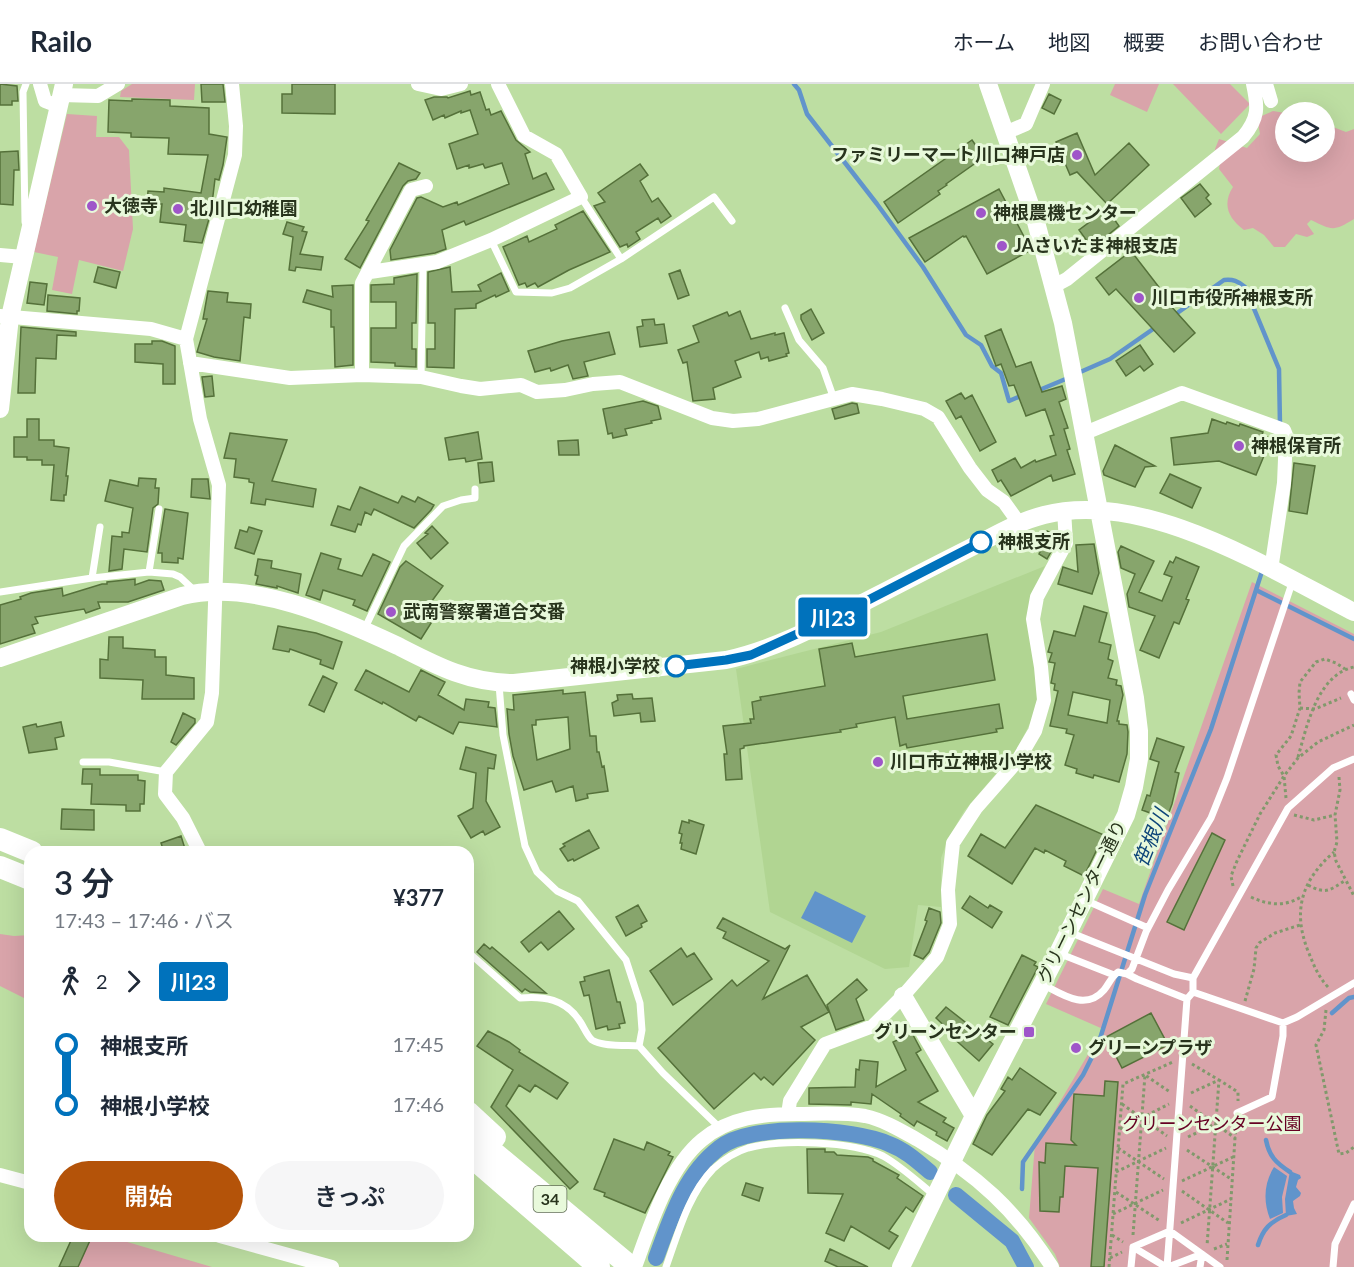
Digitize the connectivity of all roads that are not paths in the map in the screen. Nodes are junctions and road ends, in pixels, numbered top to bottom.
1 (26, 84) edge
2 (40, 84) edge
3 (118, 84) edge
4 (232, 84) edge
5 (418, 84) edge
6 (461, 84) edge
7 (498, 84) edge
8 (988, 84) edge
9 (1043, 84) edge
10 (1253, 84) edge
11 (1266, 84) edge
12 (61, 95) edge
13 (1271, 101) dead end
14 (1005, 133) junction
15 (426, 186) dead end
16 (581, 197) junction
17 (732, 221) dead end
18 (29, 234) junction
19 (491, 240) junction
20 (0, 255) edge
21 (23, 257) junction
22 (621, 259) junction
23 (423, 264) junction
24 (370, 272) junction
25 (1054, 286) junction
26 (785, 308) dead end
27 (5, 317) edge
28 (186, 339) junction
29 (190, 363) junction
30 (362, 375) junction
31 (421, 377) junction
32 (834, 399) junction
33 (0, 409) edge
34 (1085, 433) junction
35 (475, 489) dead end
36 (159, 509) dead end
37 (1099, 509) junction
38 (1064, 510) junction
39 (1019, 523) junction
40 (100, 527) dead end
41 (1271, 570) junction
42 (149, 572) junction
43 (92, 578) junction
44 (1293, 580) junction
45 (216, 591) junction
46 (0, 592) edge
47 (196, 592) junction
48 (1354, 612) edge
49 (364, 630) junction
50 (0, 658) edge
51 (499, 683) junction
52 (1354, 759) edge
53 (83, 762) dead end
54 (166, 772) junction
55 (0, 839) edge
56 (197, 846) edge
57 (24, 849) edge
58 (0, 867) edge
59 (24, 877) edge
60 (1085, 900) junction
61 (1149, 928) junction
62 (1068, 932) junction
63 (1058, 953) junction
64 (474, 957) edge
65 (1136, 960) junction
66 (1127, 974) junction
67 (1114, 975) junction
68 (1193, 978) junction
69 (1354, 983) edge
70 (1042, 984) junction
71 (1193, 992) junction
72 (903, 996) junction
73 (1187, 999) junction
74 (1283, 1023) junction
75 (639, 1046) junction
76 (1237, 1113) road end
77 (788, 1114) junction
78 (974, 1116) junction
79 (474, 1117) edge
80 (720, 1128) junction
81 (474, 1137) edge
82 (474, 1158) edge
83 (953, 1161) junction
84 (474, 1168) edge
85 (0, 1175) edge
86 (24, 1181) edge
87 (522, 1187) junction
88 (936, 1196) junction
89 (1354, 1204) edge
90 (1170, 1231) junction
91 (242, 1242) edge
92 (1133, 1247) junction
93 (1204, 1253) junction
94 (332, 1267) edge
95 (599, 1267) edge
96 (633, 1267) edge
97 (666, 1267) edge
98 (901, 1267) edge
99 (1052, 1267) edge
100 (1131, 1267) edge
101 (1167, 1267) edge
102 (1200, 1267) edge
103 (1220, 1267) edge
104 (1333, 1267) edge

1 - 18 lane
2 - 12 street
3 - 12 street
4 - 28 street
5 - 6 street
7 - 16 street
8 - 14 street, グリーンセンター通り
9 - 14 street
10 - 25 street
11 - 13 street
12 - 18 street
14 - 25 street, グリーンセンター通り
15 - 24 street
16 - 19 street
16 - 22 lane
17 - 22 lane
18 - 21 street
19 - 22 lane
19 - 23 street
20 - 21 street
21 - 27 street
23 - 24 street
23 - 31 lane
24 - 30 street
25 - 34 street, グリーンセンター通り
26 - 32 lane
27 - 28 street
27 - 33 street
28 - 29 street
29 - 30 street
29 - 45 street
30 - 31 street
31 - 32 street
32 - 39 street
34 - 37 street, グリーンセンター通り
34 - 41 street
35 - 49 lane
36 - 42 lane
37 - 38 street
37 - 41 street
37 - 60 street, グリーンセンター通り
38 - 39 street
38 - 72 street
39 - 51 street
40 - 43 lane
41 - 44 street
42 - 43 lane
42 - 47 lane
43 - 46 lane
44 - 48 street
44 - 61 lane
45 - 47 street
45 - 49 street
45 - 54 street
47 - 50 street
49 - 51 street
51 - 75 lane
52 - 68 lane
53 - 54 lane
54 - 56 street
55 - 57 main road
58 - 59 main road
60 - 61 lane
60 - 62 street, グリーンセンター通り
61 - 65 lane
62 - 63 street, グリーンセンター通り
62 - 65 lane
63 - 67 lane
63 - 70 street, グリーンセンター通り
64 - 75 lane
65 - 66 lane
65 - 68 lane
66 - 67 lane
66 - 73 lane
67 - 70 lane
68 - 71 lane
69 - 74 lane
70 - 78 street, グリーンセンター通り
71 - 73 lane
71 - 74 lane
72 - 77 street
72 - 78 street
73 - 90 lane
74 - 76 lane
75 - 80 lane
77 - 80 street
77 - 83 street
78 - 83 street, グリーンセンター通り
79 - 87 main road
80 - 96 street
81 - 87 main road, 34
82 - 87 main road, 34
83 - 88 street, グリーンセンター通り
83 - 99 street
84 - 87 main road
85 - 86 street
87 - 95 main road, 34
87 - 96 main road, 34
88 - 97 lane
88 - 98 street, グリーンセンター通り
89 - 104 lane
90 - 92 lane
90 - 93 lane
90 - 101 lane
91 - 94 street
92 - 100 lane
92 - 101 lane
93 - 101 lane
93 - 102 lane
93 - 103 lane

